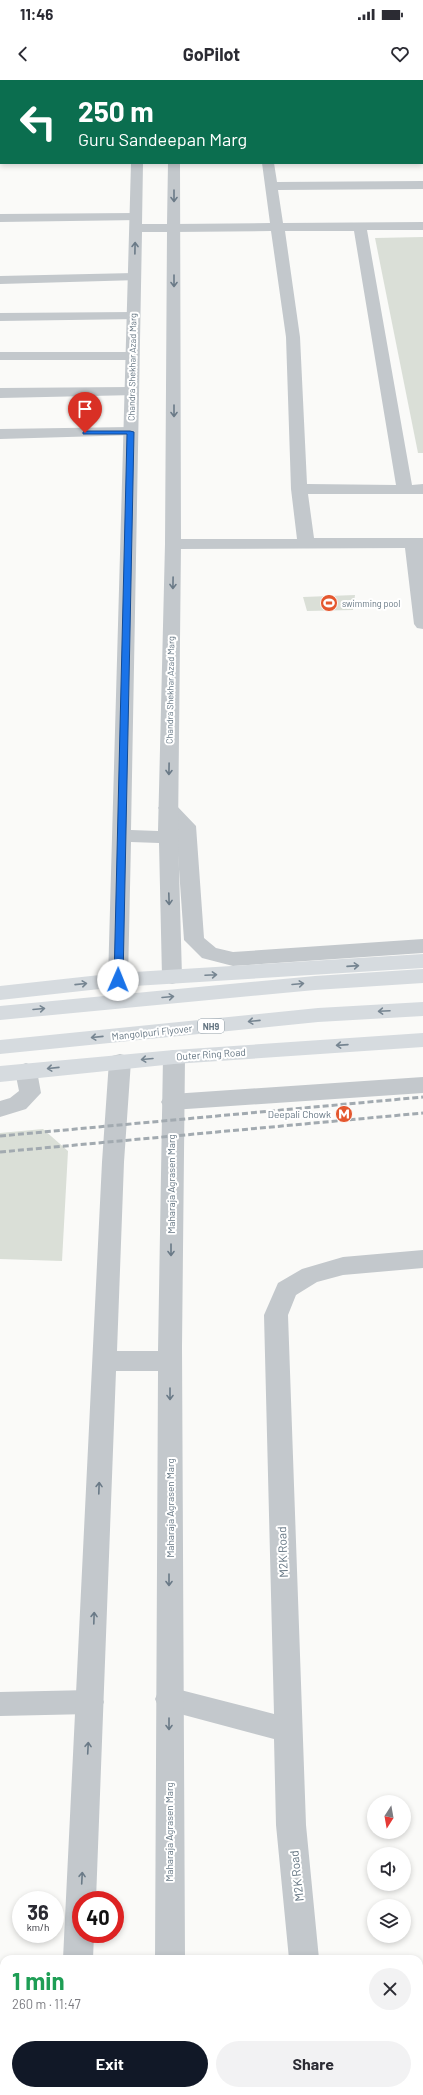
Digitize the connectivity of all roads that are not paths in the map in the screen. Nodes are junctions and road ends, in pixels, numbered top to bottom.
1 (137, 164) edge
2 (174, 164) edge
3 (268, 164) edge
4 (423, 185) edge
5 (271, 186) junction
6 (0, 218) edge
7 (135, 223) junction
8 (174, 223) junction
9 (423, 226) edge
10 (360, 227) junction
11 (276, 228) junction
12 (134, 277) junction
13 (0, 280) edge
14 (133, 316) junction
15 (0, 317) edge
16 (0, 356) edge
17 (132, 356) junction
18 (131, 392) junction
19 (0, 393) edge
20 (130, 432) junction
21 (0, 434) edge
22 (299, 489) junction
23 (423, 489) edge
24 (405, 490) junction
25 (306, 543) junction
26 (418, 543) edge
27 (173, 544) junction
28 (423, 624) edge
29 (168, 808) junction
30 (121, 835) junction
31 (168, 838) junction
32 (423, 946) edge
33 (423, 961) edge
34 (423, 976) edge
35 (172, 977) junction
36 (118, 980) junction
37 (0, 992) edge
38 (423, 1009) edge
39 (0, 1013) edge
40 (423, 1040) edge
41 (0, 1047) edge
42 (174, 1057) junction
43 (120, 1061) junction
44 (26, 1071) junction
45 (0, 1074) edge
46 (423, 1085) edge
47 (172, 1102) junction
48 (0, 1109) edge
49 (423, 1259) edge
50 (171, 1361) junction
51 (104, 1362) junction
52 (169, 1699) junction
53 (90, 1702) junction
54 (0, 1704) edge
55 (287, 1730) junction
56 (78, 1955) edge
57 (170, 1955) edge
58 (304, 1955) edge

1 - 7 street, Chandra Shekhar Azad Marg
2 -> 8 street, Chandra Shekhar Azad Marg
3 - 5 street
4 - 5 street
5 - 11 street
6 - 7 street
7 - 8 street
12 -> 7 street, Chandra Shekhar Azad Marg
8 - 11 street
8 -> 27 street, Chandra Shekhar Azad Marg
9 - 10 street
10 - 11 street
10 - 24 street
11 - 22 street
12 - 13 street
12 - 14 street, Chandra Shekhar Azad Marg
14 - 15 street
14 - 17 street, Chandra Shekhar Azad Marg
16 - 17 street
17 - 18 street, Chandra Shekhar Azad Marg
18 - 19 street
18 - 20 street, Chandra Shekhar Azad Marg
20 - 21 street
20 - 30 street, Chandra Shekhar Azad Marg
22 - 24 street
22 - 25 street
23 - 24 street
25 - 26 street
25 - 27 street
26 - 28 street
27 -> 29 street, Chandra Shekhar Azad Marg
29 - 31 street, Chandra Shekhar Azad Marg
29 - 32 street
30 - 31 street
30 - 36 street, Chandra Shekhar Azad Marg
31 -> 35 street, Chandra Shekhar Azad Marg
35 -> 33 main road
39 -> 34 main road
35 - 36 main road
37 -> 36 main road
38 -> 41 main road, Mangolpuri Flyover / NH9
40 -> 42 main road, Outer Ring Road
42 -> 43 main road, Outer Ring Road
42 - 47 street, Maharaja Agrasen Marg
43 -> 44 main road, Outer Ring Road
43 - 51 street
44 - 45 main road, Outer Ring Road
44 - 48 street
46 - 47 street
47 -> 50 street, Maharaja Agrasen Marg
49 - 55 street, M2K Road
50 - 51 street
50 -> 52 street, Maharaja Agrasen Marg
53 -> 51 street
52 - 55 street
52 -> 57 street, Maharaja Agrasen Marg
53 - 54 street
56 -> 53 street
55 - 58 street, M2K Road

